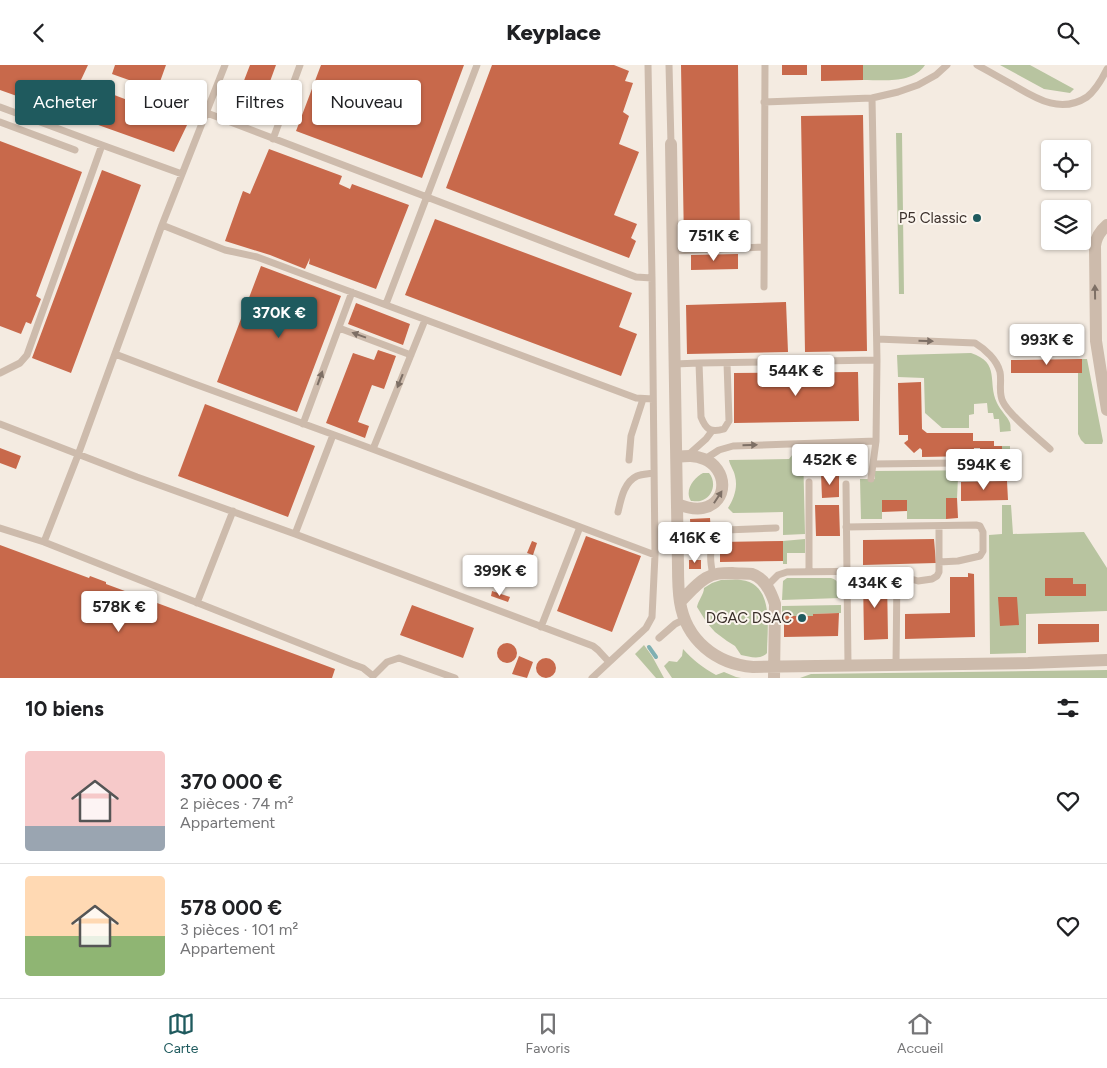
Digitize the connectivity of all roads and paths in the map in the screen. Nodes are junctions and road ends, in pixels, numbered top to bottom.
1 (226, 65) edge
2 (300, 65) edge
3 (477, 65) edge
4 (648, 65) edge
5 (670, 65) edge
6 (765, 65) edge
7 (947, 65) edge
8 (977, 65) edge
9 (1107, 69) edge
10 (872, 98) junction
11 (764, 102) junction
12 (0, 107) edge
13 (207, 113) joint
14 (0, 122) edge
15 (202, 125) edge
16 (273, 139) junction
17 (671, 144) joint
18 (102, 145) junction
19 (75, 150) dead end
20 (182, 174) junction
21 (426, 197) junction
22 (162, 225) junction
23 (1107, 225) edge
24 (764, 247) junction
25 (673, 251) junction
26 (652, 278) junction
27 (764, 287) dead end
28 (352, 292) junction
29 (386, 304) junction
30 (425, 320) junction
31 (339, 328) junction
32 (877, 339) junction
33 (115, 353) junction
34 (411, 355) junction
35 (877, 360) junction
36 (699, 363) junction
37 (727, 363) junction
38 (675, 364) junction
39 (0, 373) edge
40 (643, 399) junction
41 (653, 399) junction
42 (1107, 410) edge
43 (0, 424) edge
44 (303, 424) junction
45 (712, 431) junction
46 (333, 435) junction
47 (876, 441) junction
48 (373, 449) junction
49 (1050, 449) dead end
50 (78, 455) junction
51 (682, 456) junction
52 (705, 459) junction
53 (629, 460) dead end
54 (956, 463) dead end
55 (873, 464) junction
56 (654, 473) junction
57 (871, 479) dead end
58 (809, 482) dead end
59 (846, 484) dead end
60 (677, 504) junction
61 (233, 511) junction
62 (618, 512) dead end
63 (939, 526) junction
64 (580, 527) junction
65 (846, 527) junction
66 (0, 528) edge
67 (776, 528) dead end
68 (295, 534) junction
69 (44, 542) junction
70 (655, 555) junction
71 (939, 562) junction
72 (808, 572) junction
73 (846, 572) junction
74 (897, 573) junction
75 (713, 575) junction
76 (767, 586) junction
77 (680, 602) junction
78 (197, 603) junction
79 (685, 619) junction
80 (541, 627) junction
81 (659, 639) dead end
82 (1107, 660) edge
83 (610, 662) junction
84 (896, 664) junction
85 (848, 665) junction
86 (774, 672) edge
87 (376, 677) edge
88 (455, 678) edge
89 (592, 678) edge

1 - 13 lane
2 - 16 lane
3 - 21 lane
4 - 26 lane
5 - 17 lane
6 - 11 lane
7 - 10 lane
8 - 9 lane
10 - 11 lane
10 - 32 lane
11 - 24 lane
12 - 18 lane
13 - 16 lane
14 - 19 lane
15 - 20 lane
16 - 21 lane
17 - 25 street
18 - 20 lane
18 - 39 lane
20 - 22 lane
21 - 26 lane
21 - 29 lane
22 - 28 lane
22 - 33 lane
42 -> 23 street
24 - 25 lane
24 - 27 lane
25 - 38 street
26 - 41 lane
28 - 29 lane
28 - 31 lane
29 - 30 lane
30 - 34 lane
30 - 40 lane
34 -> 31 lane
44 -> 31 lane
32 - 35 lane
32 -> 49 lane
33 - 44 lane
33 - 50 lane
34 -> 48 lane
35 - 37 lane
35 - 47 lane
36 - 37 lane
36 - 38 lane
36 - 45 lane
37 - 45 lane
38 - 51 street
40 - 41 lane
40 - 53 lane
41 - 56 lane
43 - 50 lane
44 - 46 lane
45 - 51 lane
46 - 48 lane
46 - 68 lane
52 -> 47 lane
47 - 55 lane
48 - 64 lane
50 - 61 lane
50 - 69 lane
51 - 52 street
51 - 60 street
60 -> 52 street
54 - 55 lane
55 - 57 lane
56 - 62 lane
56 - 70 lane
58 - 72 lane
59 - 65 lane
60 - 77 street
61 - 68 lane
61 - 78 lane
63 - 65 lane
63 - 71 lane
63 - 71 lane
64 - 70 lane
64 - 80 lane
65 - 73 lane
66 - 69 lane
67 - 75 lane
68 - 80 lane
69 - 78 lane
70 - 83 lane
71 - 74 lane
72 - 73 lane
72 - 76 lane
73 - 74 lane
73 - 85 lane
74 - 84 lane
75 - 76 street
75 - 77 street
76 - 86 street
77 - 79 street
78 - 87 lane
79 - 81 lane
79 - 86 street
80 - 83 lane
82 - 84 street
83 - 89 lane
84 - 85 street
85 - 86 street
87 - 88 lane

